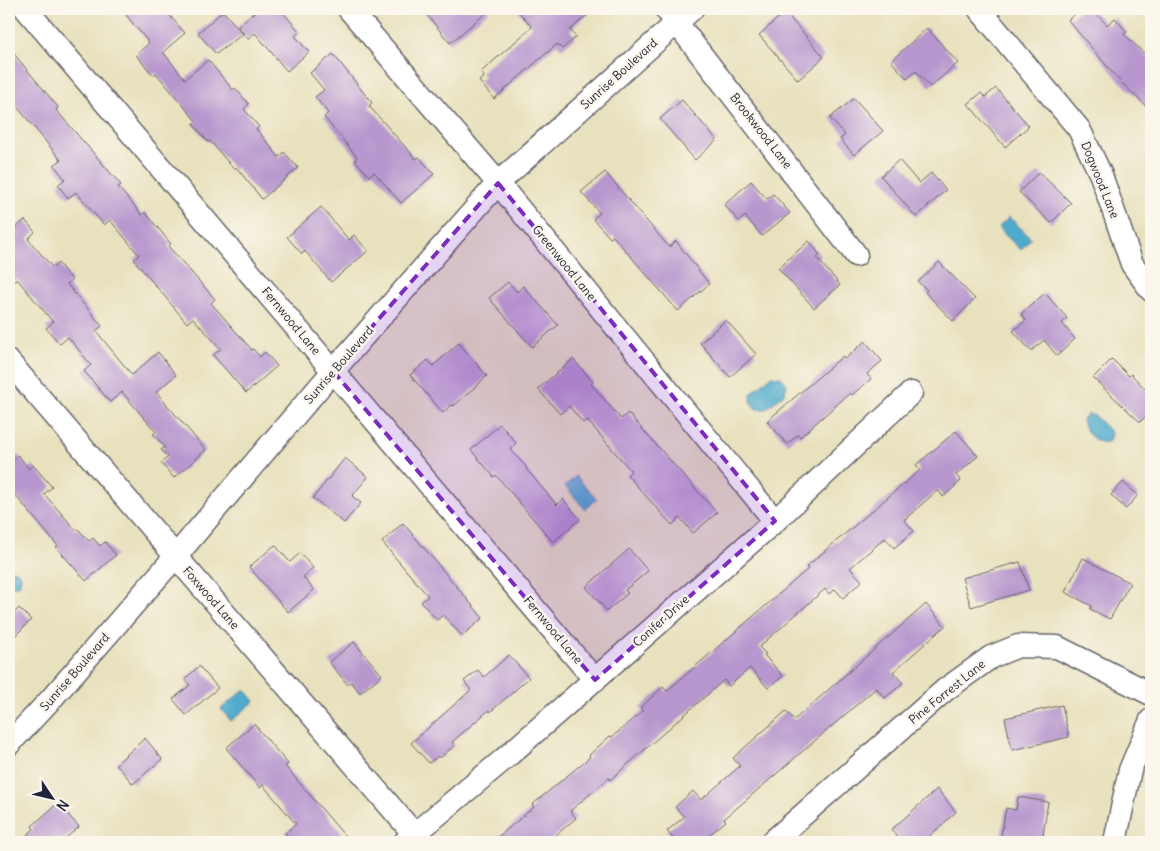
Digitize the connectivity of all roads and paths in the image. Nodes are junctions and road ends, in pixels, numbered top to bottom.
1 (26, 9) edge
2 (349, 9) edge
3 (979, 9) edge
4 (678, 13) edge
5 (498, 183) junction
6 (856, 254) dead end
7 (1151, 290) edge
8 (9, 362) edge
9 (334, 371) junction
10 (911, 393) dead end
11 (775, 520) junction
12 (175, 557) junction
13 (595, 680) junction
14 (1151, 694) edge
15 (1151, 720) edge
16 (10, 742) edge
17 (409, 838) edge
18 (772, 842) edge
19 (1115, 842) edge

1 - 9 street, Fernwood Lane
2 - 5 street, Greenwood Lane
3 - 7 street, Dogwood Lane
4 - 5 street, Sunrise Boulevard
4 - 6 street, Brookwood Lane
5 - 9 street, Sunrise Boulevard
5 - 11 street, Greenwood Lane
8 - 12 street, Foxwood Lane
9 - 12 street, Sunrise Boulevard
9 - 13 street, Fernwood Lane
10 - 11 street, Conifer Drive
11 - 13 street, Conifer Drive
12 - 16 street, Sunrise Boulevard
12 - 17 street, Foxwood Lane
13 - 17 street, Conifer Drive
14 - 18 street, Pine Forrest Lane
15 - 19 street

